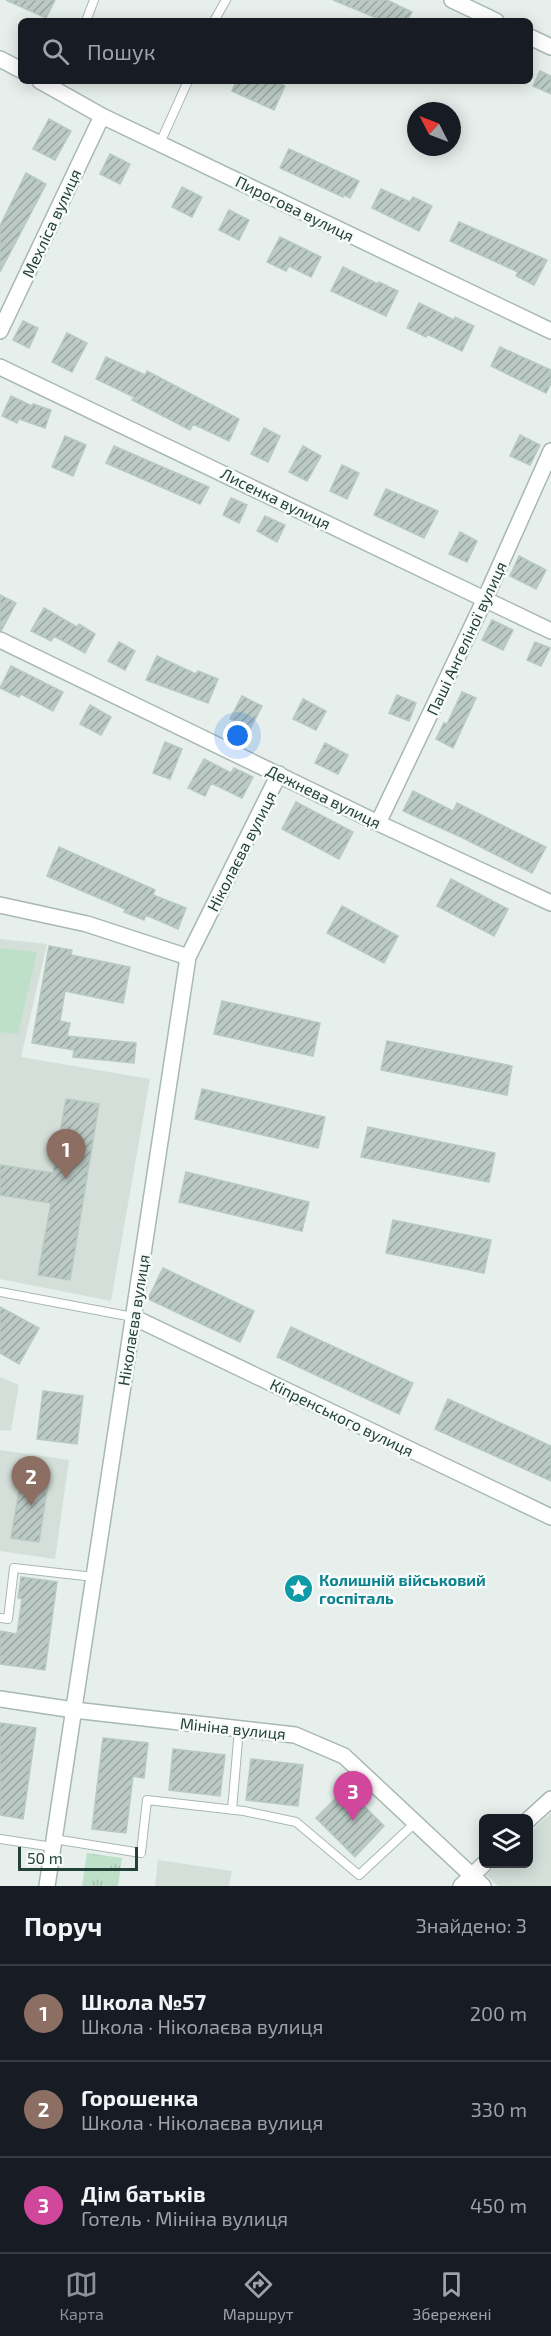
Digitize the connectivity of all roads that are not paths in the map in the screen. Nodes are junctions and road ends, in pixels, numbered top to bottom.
1 (94, 0) edge
2 (226, 0) edge
3 (452, 0) edge
4 (87, 18) edge
5 (216, 18) edge
6 (490, 18) edge
7 (533, 38) edge
8 (551, 47) edge
9 (0, 59) edge
10 (18, 68) edge
11 (187, 84) edge
12 (60, 86) edge
13 (102, 116) junction
14 (160, 143) junction
15 (0, 331) edge
16 (551, 331) edge
17 (0, 367) edge
18 (551, 451) edge
19 (485, 598) junction
20 (551, 631) edge
21 (0, 640) edge
22 (279, 774) junction
23 (378, 823) junction
24 (551, 903) edge
25 (0, 905) edge
26 (188, 957) junction
27 (0, 1292) edge
28 (133, 1317) junction
29 (551, 1517) edge
30 (94, 1577) junction
31 (0, 1618) edge
32 (0, 1699) edge
33 (74, 1710) junction
34 (239, 1729) junction
35 (551, 1799) edge
36 (232, 1810) junction
37 (533, 1816) edge
38 (415, 1823) junction
39 (0, 1839) edge
40 (53, 1843) junction
41 (481, 1868) edge
42 (472, 1882) edge
43 (47, 1886) edge

1 - 4 lane
2 - 5 lane
3 - 6 street
7 - 8 street
9 - 10 street
11 - 14 lane
12 - 13 street, Пирогова вулиця
13 - 14 street, Пирогова вулиця
13 - 15 street, Мехліса вулиця
14 - 16 street, Пирогова вулиця
17 - 19 street, Лисенка вулиця
18 - 19 street, Паші Ангеліної вулиця
19 - 20 street, Лисенка вулиця
19 - 23 street, Паші Ангеліної вулиця
21 - 22 street, Дежнева вулиця
22 - 23 street, Дежнева вулиця
22 - 26 street, Ніколаєва вулиця
23 - 24 street, Дежнева вулиця
25 - 26 street
26 - 28 street, Ніколаєва вулиця
27 - 28 lane
28 - 29 street, Кіпренського вулиця
28 - 30 street, Ніколаєва вулиця
30 - 31 lane
30 - 33 street, Ніколаєва вулиця
32 - 33 street, Мініна вулиця
33 - 34 street, Мініна вулиця
33 - 40 street, Ніколаєва вулиця
34 - 36 lane
34 - 38 street, Мініна вулиця
35 - 37 street
36 - 38 lane
36 - 40 lane
38 - 42 street, Мініна вулиця
39 - 40 lane
40 - 43 street, Ніколаєва вулиця
41 - 42 street

